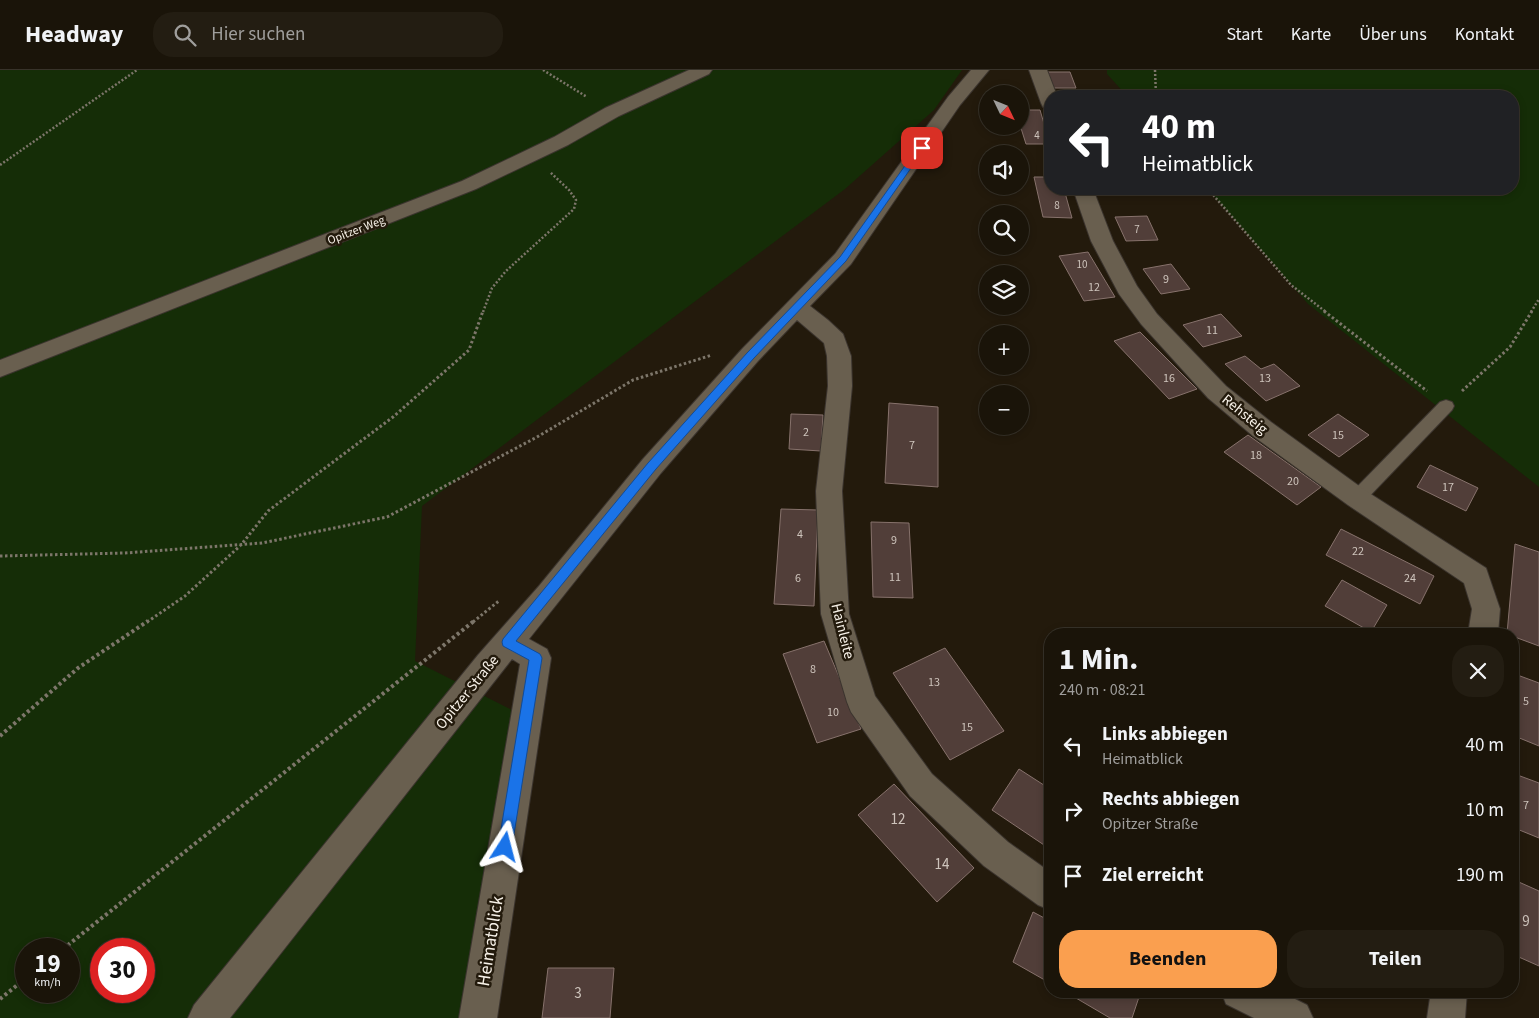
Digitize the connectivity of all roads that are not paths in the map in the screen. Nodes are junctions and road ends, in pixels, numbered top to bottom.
1 (703, 70) edge
2 (980, 70) edge
3 (1038, 70) edge
4 (1045, 90) edge
5 (1084, 195) edge
6 (797, 308) junction
7 (0, 369) edge
8 (1446, 406) road end
9 (1358, 498) junction
10 (1484, 628) edge
11 (508, 642) junction
12 (1044, 889) edge
13 (1253, 998) edge
14 (1448, 998) edge
15 (207, 1018) edge
16 (478, 1018) edge
17 (1294, 1018) edge
18 (1446, 1018) edge

1 - 7 street, Opitzer Weg
2 - 6 street, Opitzer Straße
3 - 4 street
5 - 9 street, Rehsteig
6 - 11 street, Opitzer Straße
6 - 12 street, Hainleite
8 - 9 lane
9 - 10 street, Rehsteig
11 - 15 street, Opitzer Straße
11 - 16 street, Heimatblick
13 - 17 street
14 - 18 street

